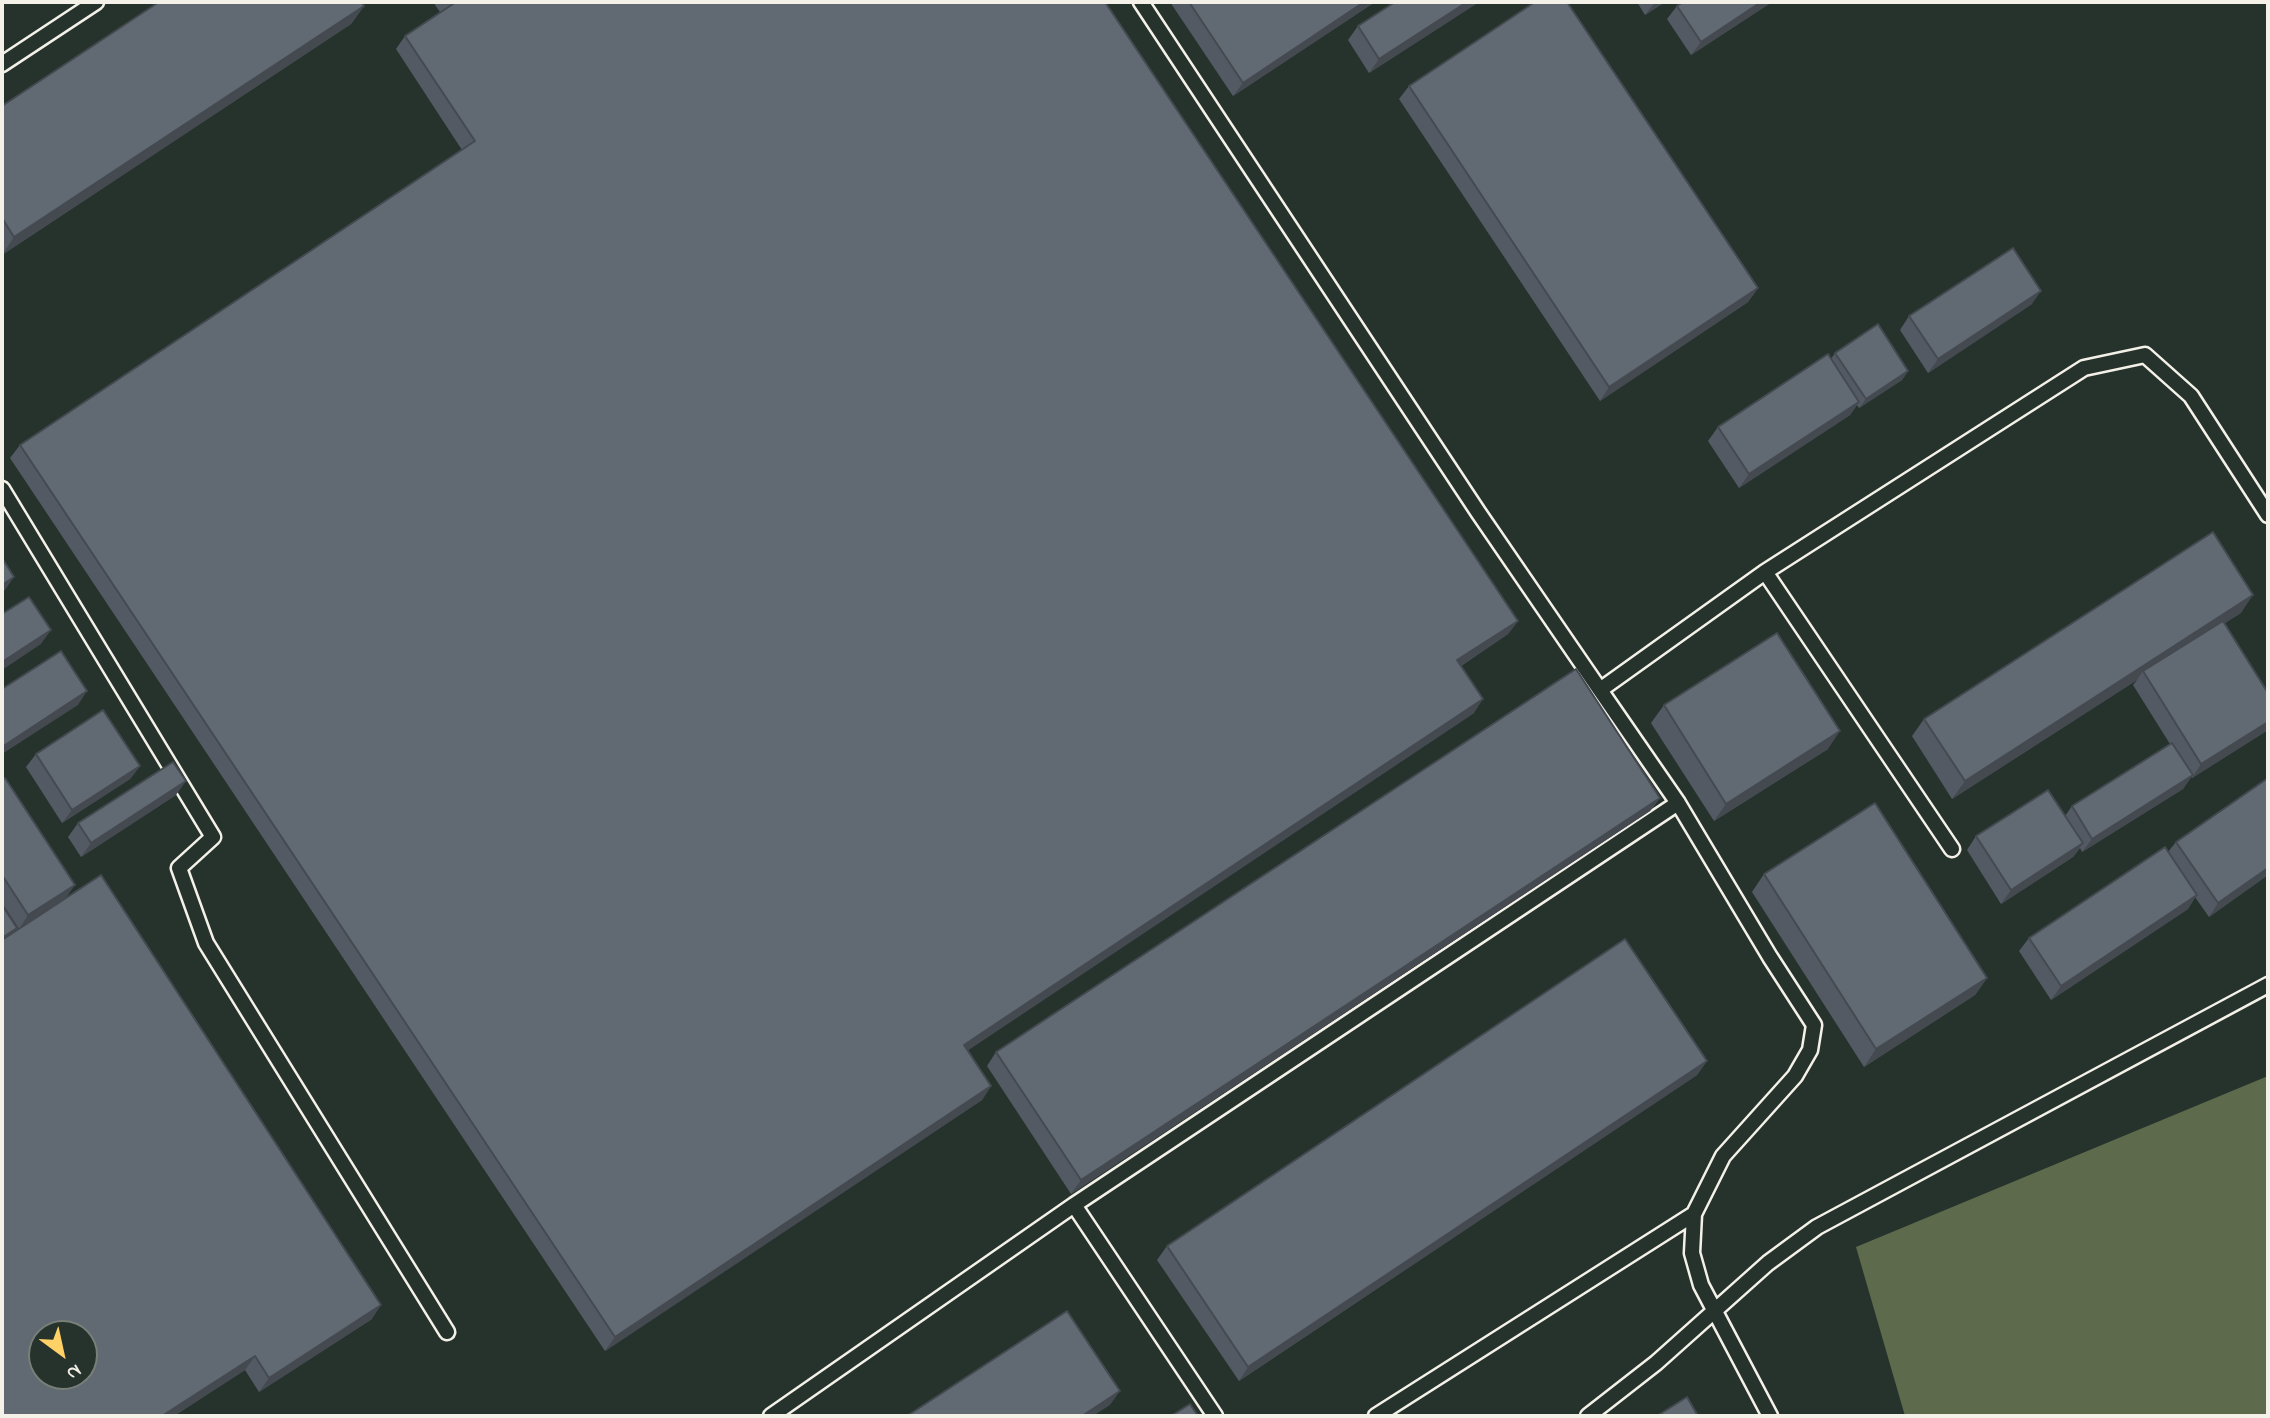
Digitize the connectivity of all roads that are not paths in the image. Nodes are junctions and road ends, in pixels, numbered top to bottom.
1 (96, 2) edge
2 (1141, 2) edge
3 (2, 64) edge
4 (2, 489) edge
5 (2268, 515) edge
6 (1765, 572) junction
7 (1601, 690) junction
8 (1678, 803) junction
9 (1952, 849) dead end
10 (2268, 985) edge
11 (1074, 1205) junction
12 (1693, 1214) junction
13 (1714, 1313) junction
14 (447, 1332) dead end
15 (771, 1416) edge
16 (1215, 1416) edge
17 (1376, 1416) edge
18 (1588, 1416) edge
19 (1770, 1416) edge

1 - 3 lane
2 - 7 lane
4 - 14 lane
5 - 6 lane
6 - 7 lane
6 - 9 lane
7 - 8 lane
8 - 11 lane
8 - 12 lane
10 - 13 lane
11 - 15 lane
11 - 16 lane
12 - 13 lane
12 - 17 lane
13 - 18 lane
13 - 19 lane

